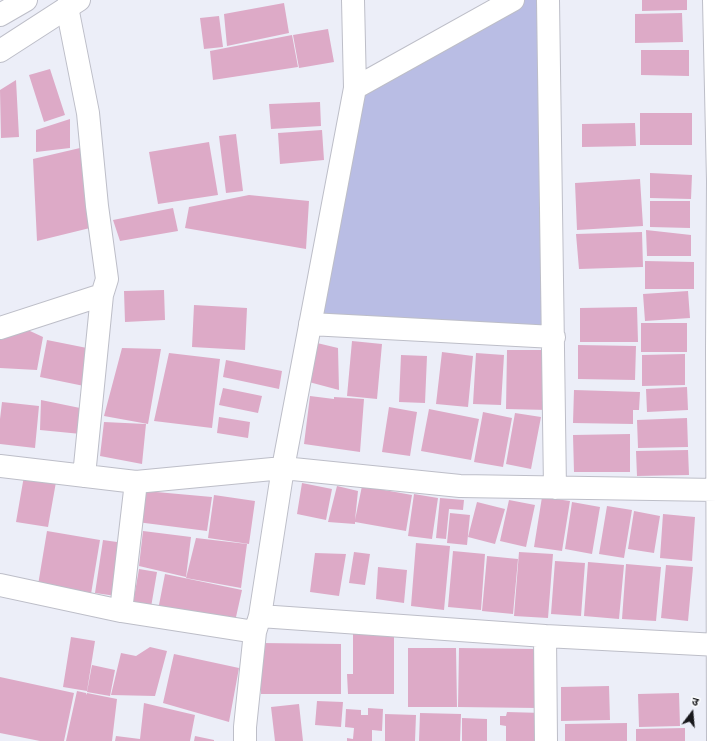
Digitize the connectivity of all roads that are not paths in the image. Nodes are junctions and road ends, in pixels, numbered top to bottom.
1 (26, 0) edge
2 (353, 0) edge
3 (513, 0) edge
4 (548, 0) edge
5 (73, 3) edge
6 (716, 11) edge
7 (0, 15) edge
8 (0, 51) edge
9 (355, 88) junction
10 (719, 181) edge
11 (102, 295) junction
12 (310, 324) junction
13 (0, 328) edge
14 (554, 337) junction
15 (0, 466) edge
16 (283, 468) junction
17 (84, 476) junction
18 (136, 482) junction
19 (555, 488) junction
20 (717, 490) junction
21 (0, 585) edge
22 (121, 611) junction
23 (257, 624) junction
24 (545, 636) junction
25 (719, 659) edge
26 (245, 741) edge
27 (546, 741) edge
28 (718, 741) edge

1 - 7 street
2 - 9 street
3 - 9 street
4 - 14 street
5 - 8 street
5 - 11 street
6 - 10 street
9 - 12 street
10 - 20 street
11 - 13 street
11 - 17 street
12 - 14 street
12 - 16 street
14 - 19 street
15 - 17 street
16 - 18 street
16 - 19 street
16 - 23 street
17 - 18 street
18 - 22 street
19 - 20 street
20 - 25 street
21 - 22 street
22 - 23 street
23 - 24 street
23 - 26 street
24 - 25 street
24 - 27 street
25 - 28 street

